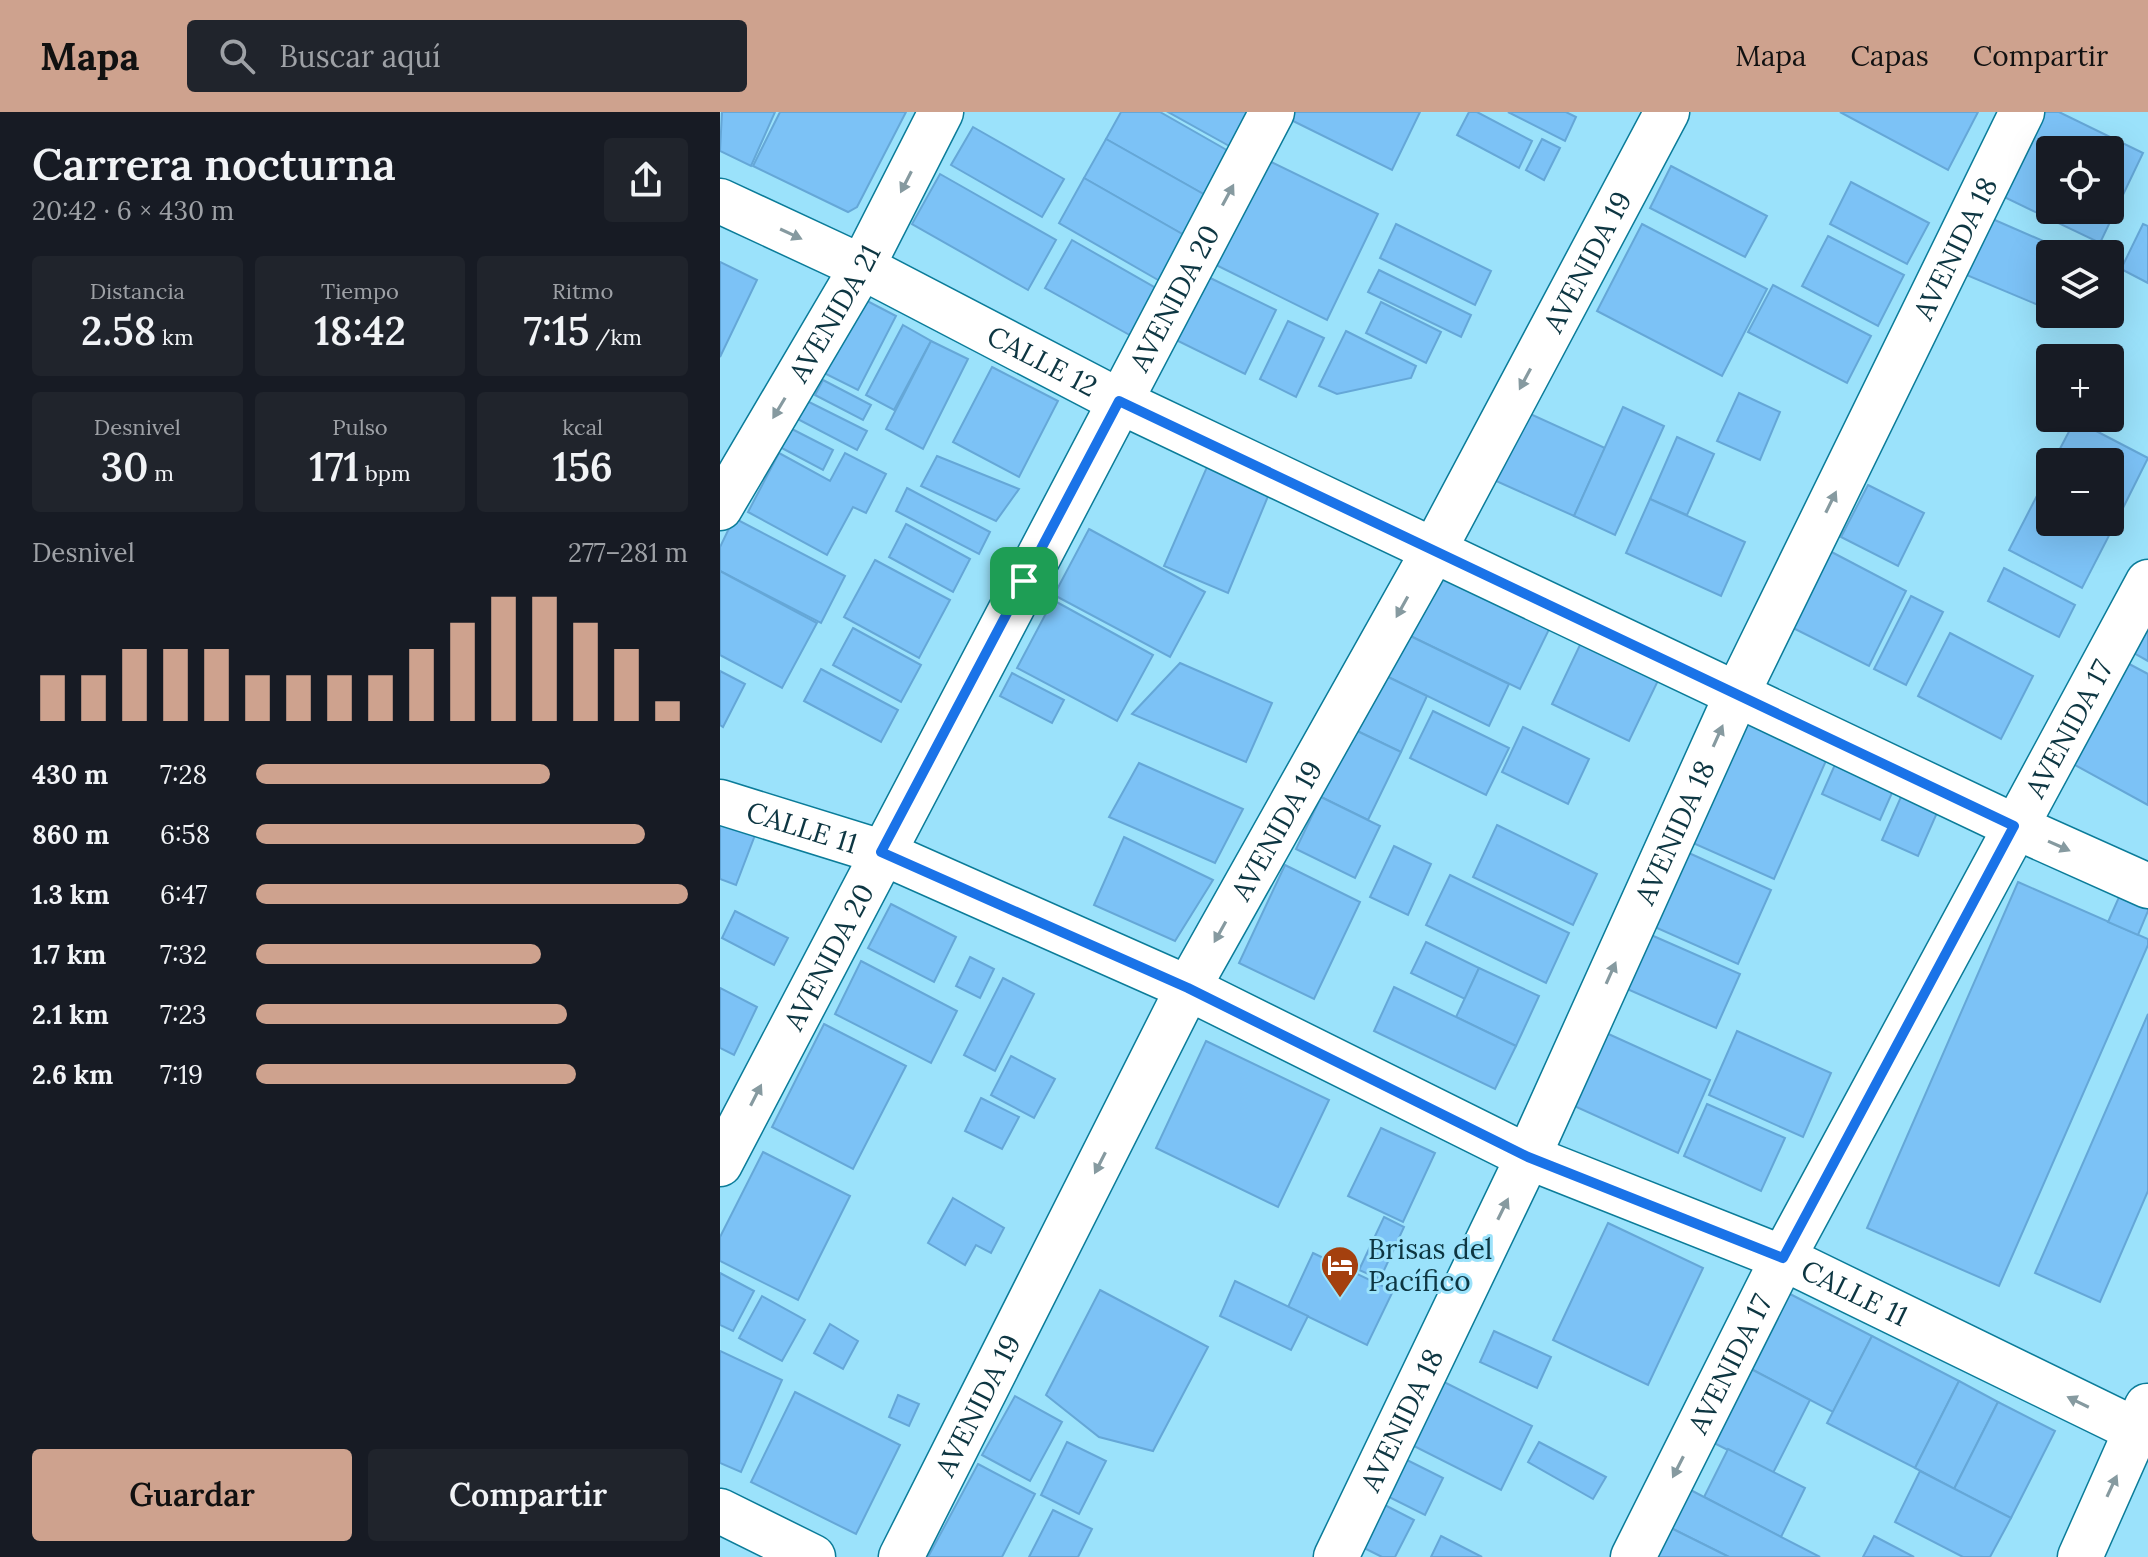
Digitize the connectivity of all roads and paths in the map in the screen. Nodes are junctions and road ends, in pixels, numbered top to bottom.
1 (941, 112) edge
2 (1272, 112) edge
3 (1667, 112) edge
4 (2022, 112) edge
5 (720, 201) edge
6 (862, 267) junction
7 (1119, 401) junction
8 (720, 508) edge
9 (1434, 550) junction
10 (2148, 582) edge
11 (1738, 692) junction
12 (720, 802) edge
13 (2014, 826) junction
14 (881, 852) junction
15 (2148, 886) edge
16 (1188, 988) junction
17 (1528, 1157) junction
18 (720, 1164) edge
19 (1783, 1258) junction
20 (2145, 1424) edge
21 (720, 1511) edge
22 (813, 1557) edge
23 (901, 1557) edge
24 (1336, 1557) edge
25 (1633, 1557) edge
26 (2080, 1557) edge

1 -> 6 street, AVENIDA 21
7 -> 2 street, AVENIDA 20
3 -> 9 street, AVENIDA 19
11 -> 4 street, AVENIDA 18
5 -> 6 street, CALLE 12
6 - 7 street, CALLE 12
6 -> 8 street, AVENIDA 21
7 - 9 street, CALLE 12
7 - 14 street, AVENIDA 20
9 - 11 street, CALLE 12
9 -> 16 street, AVENIDA 19
10 - 13 street, AVENIDA 17
11 - 13 street, CALLE 12
17 -> 11 street, AVENIDA 18
12 - 14 street, CALLE 11
13 -> 15 street, CALLE 12
13 - 19 street, AVENIDA 17
14 - 16 street, CALLE 11
18 -> 14 street, AVENIDA 20
16 - 17 street, CALLE 11
16 -> 23 street, AVENIDA 19
17 - 19 street, CALLE 11
24 -> 17 street, AVENIDA 18
20 -> 19 street, CALLE 11
19 -> 25 street, AVENIDA 17
26 -> 20 street
21 - 22 street

